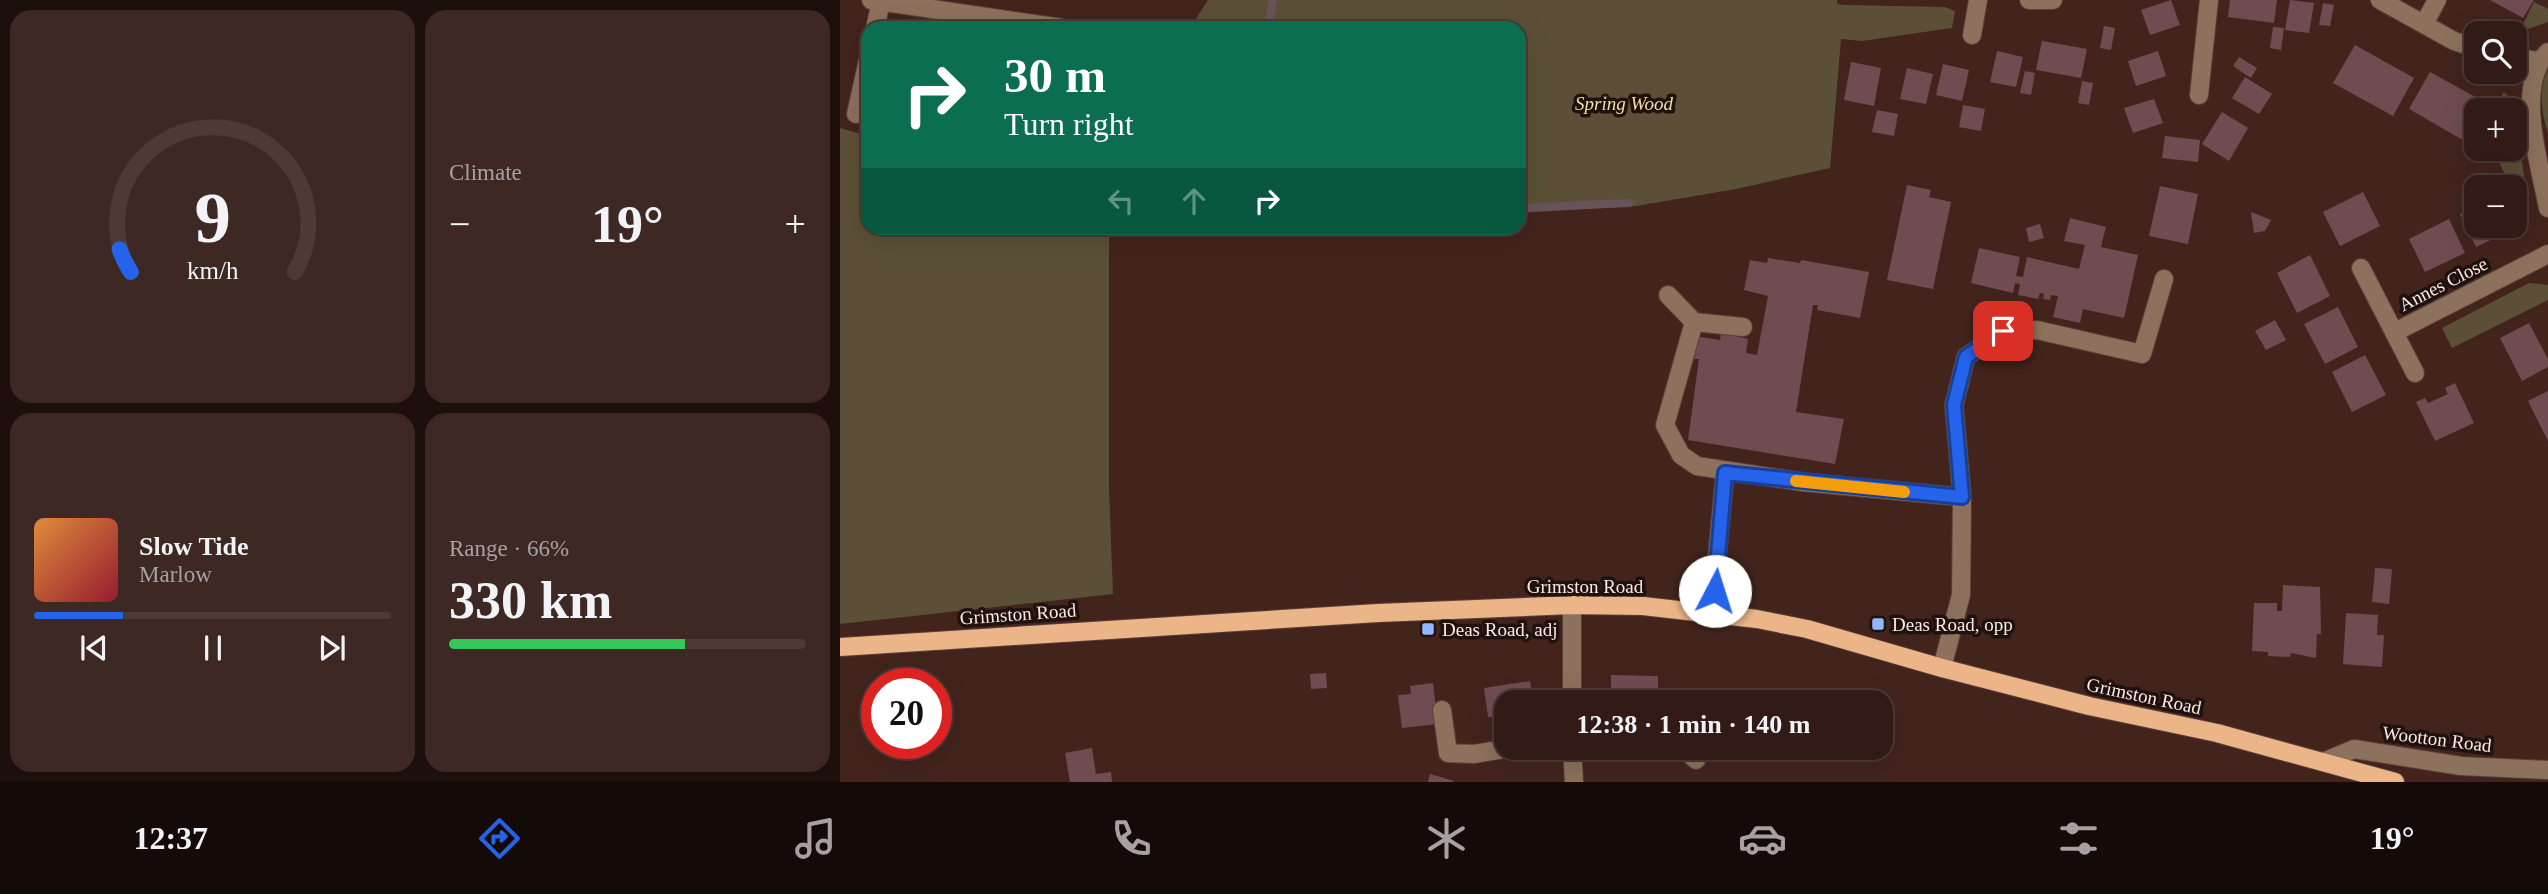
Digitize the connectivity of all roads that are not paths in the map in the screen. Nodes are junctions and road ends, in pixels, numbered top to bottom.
1 (1978, 0) edge
2 (2029, 0) edge
3 (2053, 0) edge
4 (2209, 0) edge
5 (2380, 0) edge
6 (2437, 0) edge
7 (876, 1) edge
8 (875, 21) edge
9 (1014, 21) edge
10 (2424, 24) junction
11 (1972, 35) dead end
12 (2464, 44) edge
13 (2543, 56) edge
14 (861, 92) edge
15 (2199, 95) dead end
16 (856, 114) dead end
17 (2548, 208) edge
18 (2548, 254) edge
19 (2361, 268) dead end
20 (2164, 279) dead end
21 (1668, 295) dead end
22 (1694, 322) junction
23 (1744, 327) dead end
24 (2395, 332) junction
25 (2415, 373) dead end
26 (1725, 473) junction
27 (1962, 497) junction
28 (1572, 605) junction
29 (1712, 613) junction
30 (840, 647) edge
31 (1942, 668) junction
32 (1572, 690) edge
33 (1442, 710) dead end
34 (1494, 751) edge
35 (1573, 760) edge
36 (2323, 762) junction
37 (2548, 770) edge
38 (1574, 782) edge
39 (2395, 782) edge

1 - 11 street
2 - 3 street
4 - 15 street
5 - 10 street
6 - 10 street
7 - 8 street
7 - 9 street
10 - 12 street
13 - 17 street
14 - 16 street
18 - 24 street, Annes Close
19 - 24 street, Annes Close
20 - 27 street
21 - 22 street
22 - 23 street
22 - 26 street
24 - 25 street, Annes Close
26 - 27 street
26 - 29 street
27 - 31 street
28 - 29 main road, Grimston Road
28 - 30 main road, Grimston Road
28 - 32 street
29 - 31 main road, Grimston Road
31 - 36 main road, Grimston Road
33 - 34 street
35 - 38 street
36 - 37 street, Wootton Road
36 - 39 main road, Grimston Road

